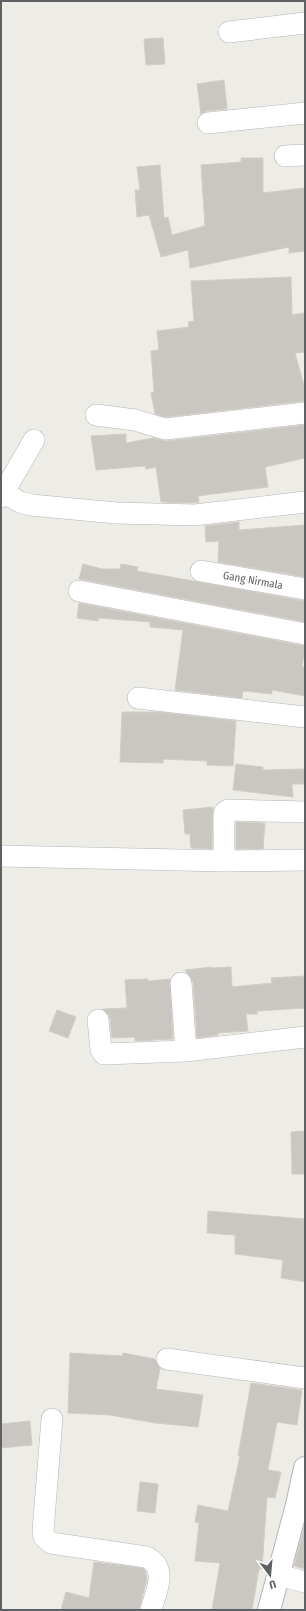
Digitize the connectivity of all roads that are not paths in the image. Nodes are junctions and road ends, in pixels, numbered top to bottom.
1 (305, 23) edge
2 (229, 32) dead end
3 (305, 113) edge
4 (208, 123) dead end
5 (305, 413) edge
6 (96, 415) dead end
7 (34, 440) dead end
8 (2, 495) edge
9 (305, 502) edge
10 (201, 571) dead end
11 (305, 589) edge
12 (79, 591) dead end
13 (305, 634) edge
14 (138, 698) dead end
15 (305, 717) edge
16 (305, 812) edge
17 (224, 852) dead end
18 (1, 856) edge
19 (305, 860) edge
20 (181, 984) dead end
21 (98, 1020) dead end
22 (305, 1037) edge
23 (186, 1051) junction
24 (167, 1359) dead end
25 (305, 1378) edge
26 (52, 1419) dead end
27 (305, 1468) edge
28 (301, 1506) edge
29 (279, 1576) junction
30 (305, 1582) edge
31 (151, 1610) edge
32 (269, 1610) edge

1 - 2 street
3 - 4 street
5 - 6 street
7 - 8 street
8 - 9 street
10 - 11 street, Gang Nirmala
12 - 13 street
14 - 15 street
16 - 17 street
18 - 19 street
20 - 23 street
21 - 23 street
22 - 23 street
24 - 25 street
26 - 31 street
27 - 28 main road
28 - 29 main road
29 - 30 street
29 - 32 main road

